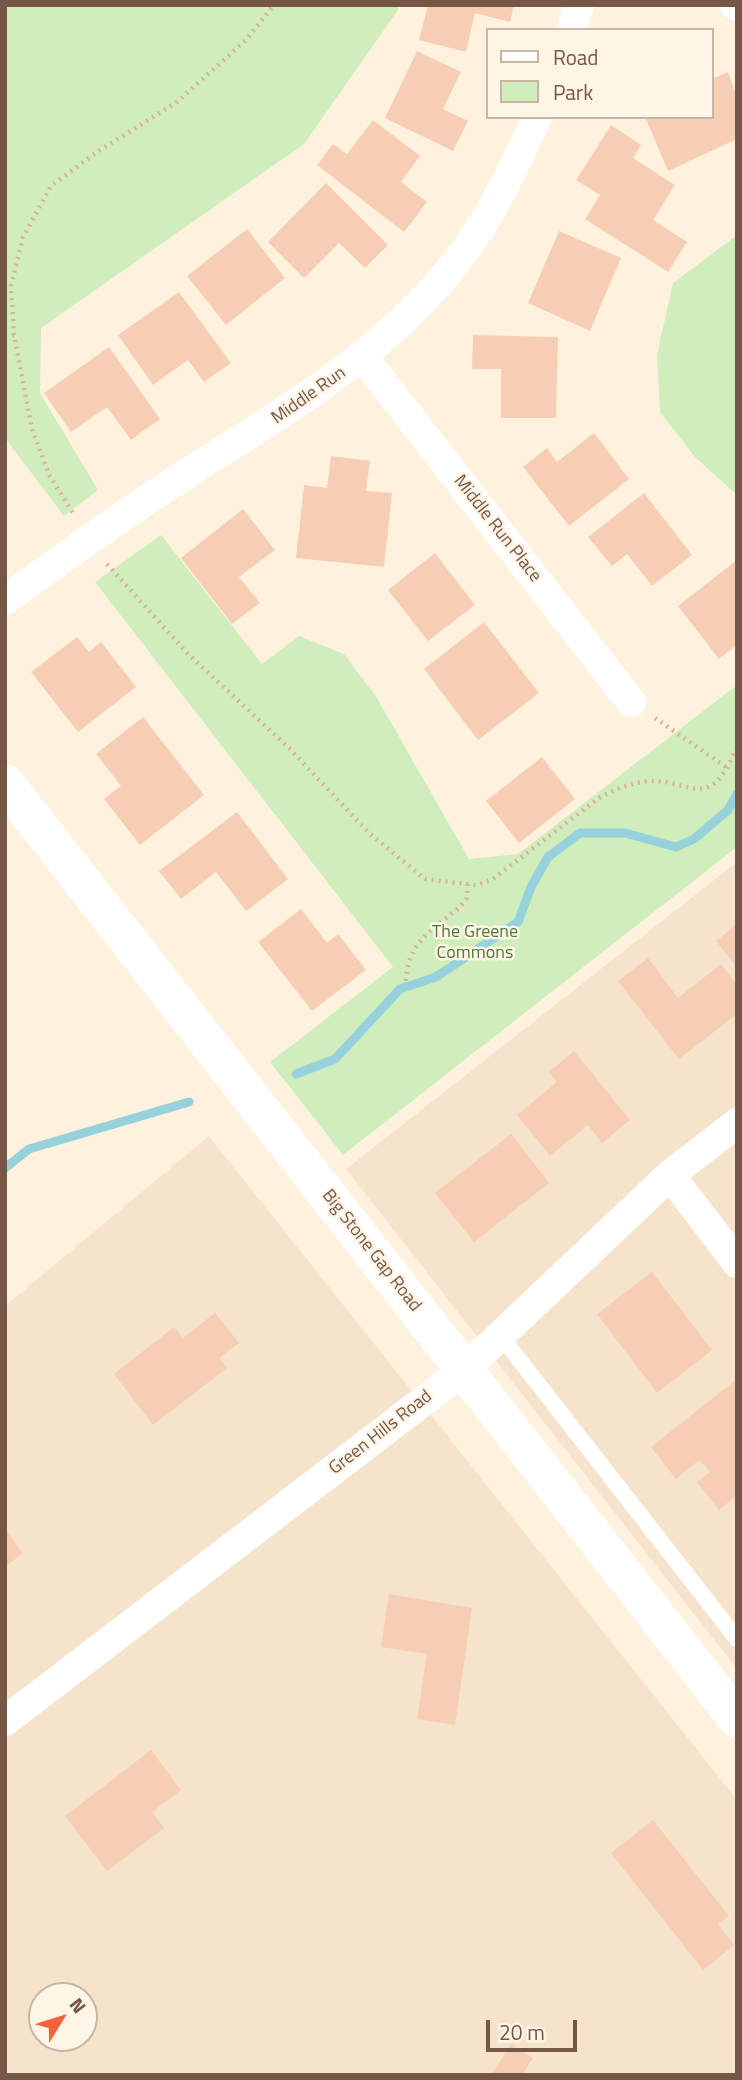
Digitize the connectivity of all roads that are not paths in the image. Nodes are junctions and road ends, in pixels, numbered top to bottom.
1 (579, 5) edge
2 (573, 28) edge
3 (536, 119) edge
4 (363, 357) junction
5 (5, 600) edge
6 (631, 702) road end
7 (5, 783) edge
8 (737, 1123) edge
9 (670, 1175) junction
10 (737, 1264) edge
11 (500, 1335) junction
12 (464, 1370) junction
13 (737, 1639) edge
14 (737, 1720) edge
15 (5, 1721) edge

1 - 2 street
3 - 4 street, Middle Run
4 - 5 street, Middle Run
4 - 6 street, Middle Run Place
7 - 12 street, Big Stone Gap Road
8 - 9 street, Green Hills Road
9 - 10 street
9 - 11 street, Green Hills Road
11 - 12 street, Green Hills Road
11 - 13 lane
12 - 14 street, Big Stone Gap Road
12 - 15 street, Green Hills Road

